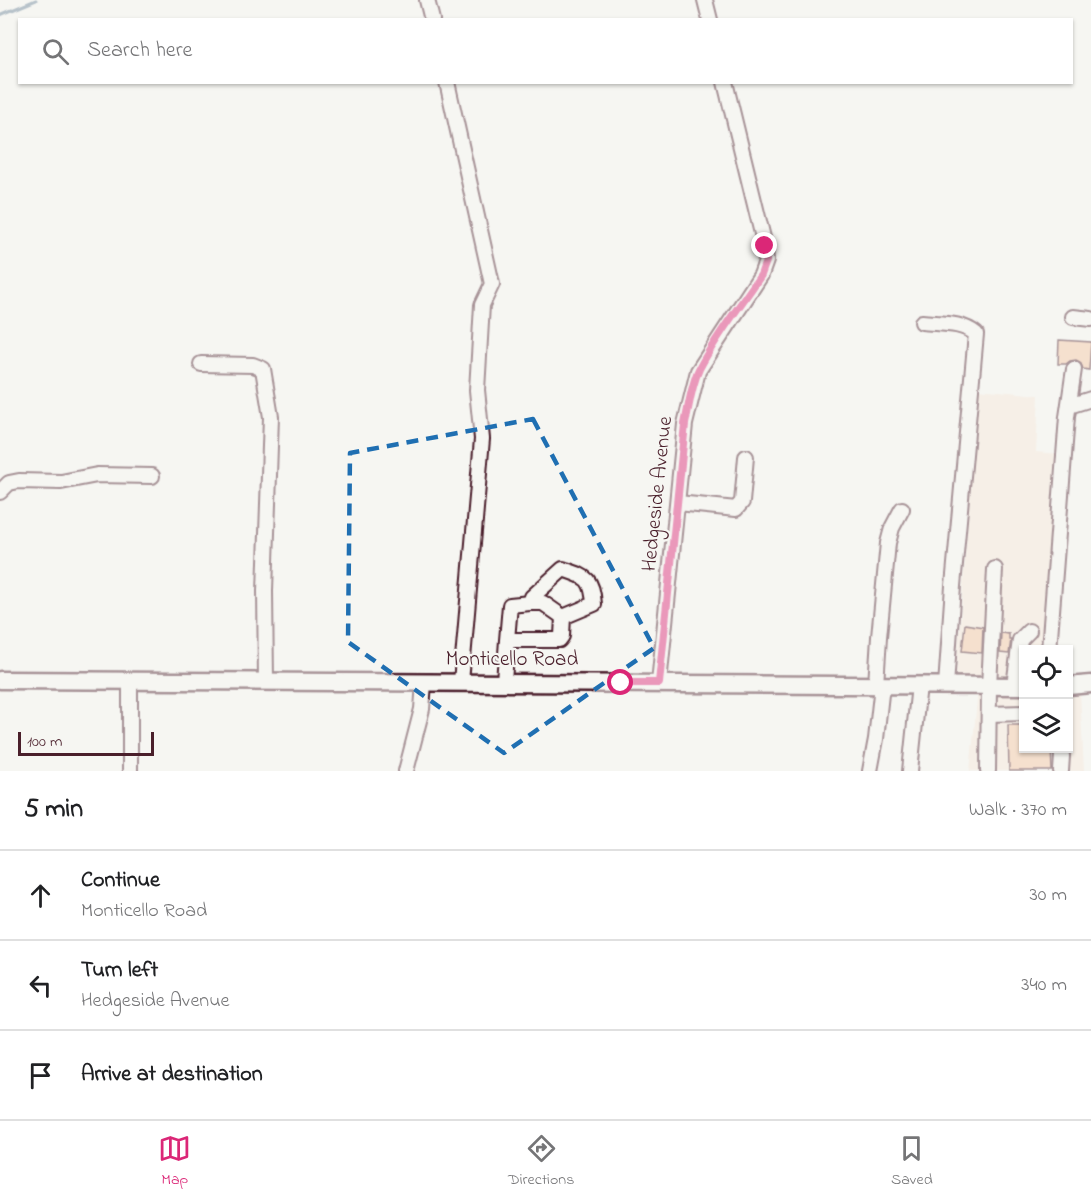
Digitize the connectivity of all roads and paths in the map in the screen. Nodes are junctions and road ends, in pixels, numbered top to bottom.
1 (427, 0) edge
2 (705, 0) edge
3 (432, 18) edge
4 (710, 18) edge
5 (447, 84) edge
6 (725, 84) edge
7 (1073, 317) dead end
8 (1091, 319) edge
9 (922, 322) dead end
10 (201, 364) dead end
11 (1074, 369) dead end
12 (1091, 399) edge
13 (1069, 406) junction
14 (746, 458) dead end
15 (152, 476) dead end
16 (0, 492) edge
17 (678, 503) junction
18 (902, 509) dead end
19 (995, 569) dead end
20 (530, 603) junction
21 (563, 617) junction
22 (1029, 631) dead end
23 (507, 640) junction
24 (1020, 645) edge
25 (1049, 645) edge
26 (0, 680) edge
27 (130, 681) junction
28 (266, 681) junction
29 (424, 682) junction
30 (461, 682) junction
31 (504, 682) junction
32 (659, 683) junction
33 (1091, 684) edge
34 (879, 685) junction
35 (919, 685) junction
36 (946, 686) junction
37 (989, 686) junction
38 (1019, 686) edge
39 (1073, 686) edge
40 (1019, 713) edge
41 (989, 714) junction
42 (1061, 753) edge
43 (129, 771) edge
44 (406, 771) edge
45 (870, 771) edge
46 (910, 771) edge
47 (988, 771) edge
48 (1061, 771) edge

1 - 3 street
2 - 4 street
5 - 30 street
6 - 17 street, Hedgeside Avenue
7 - 8 street
9 - 36 street
10 - 28 street
11 - 13 street
12 - 13 street
13 - 25 street
14 - 17 street
15 - 16 street
17 - 32 street, Hedgeside Avenue
18 - 34 street
19 - 37 street
20 - 21 street
20 - 21 street
20 - 23 street
21 - 23 street
22 - 24 street
23 - 31 street
26 - 27 main road, Monticello Road
27 - 28 main road, Monticello Road
27 - 43 street
28 - 29 main road, Monticello Road
29 - 30 main road, Monticello Road
29 - 44 street
30 - 31 main road, Monticello Road
31 - 32 main road, Monticello Road
32 - 34 main road, Monticello Road
33 - 39 main road
34 - 35 main road, Monticello Road
34 - 45 street
35 - 36 main road, Monticello Road
35 - 46 street
36 - 37 main road, Monticello Road
37 - 38 main road, Monticello Road
37 - 41 street
40 - 41 street
41 - 47 street
42 - 48 street

